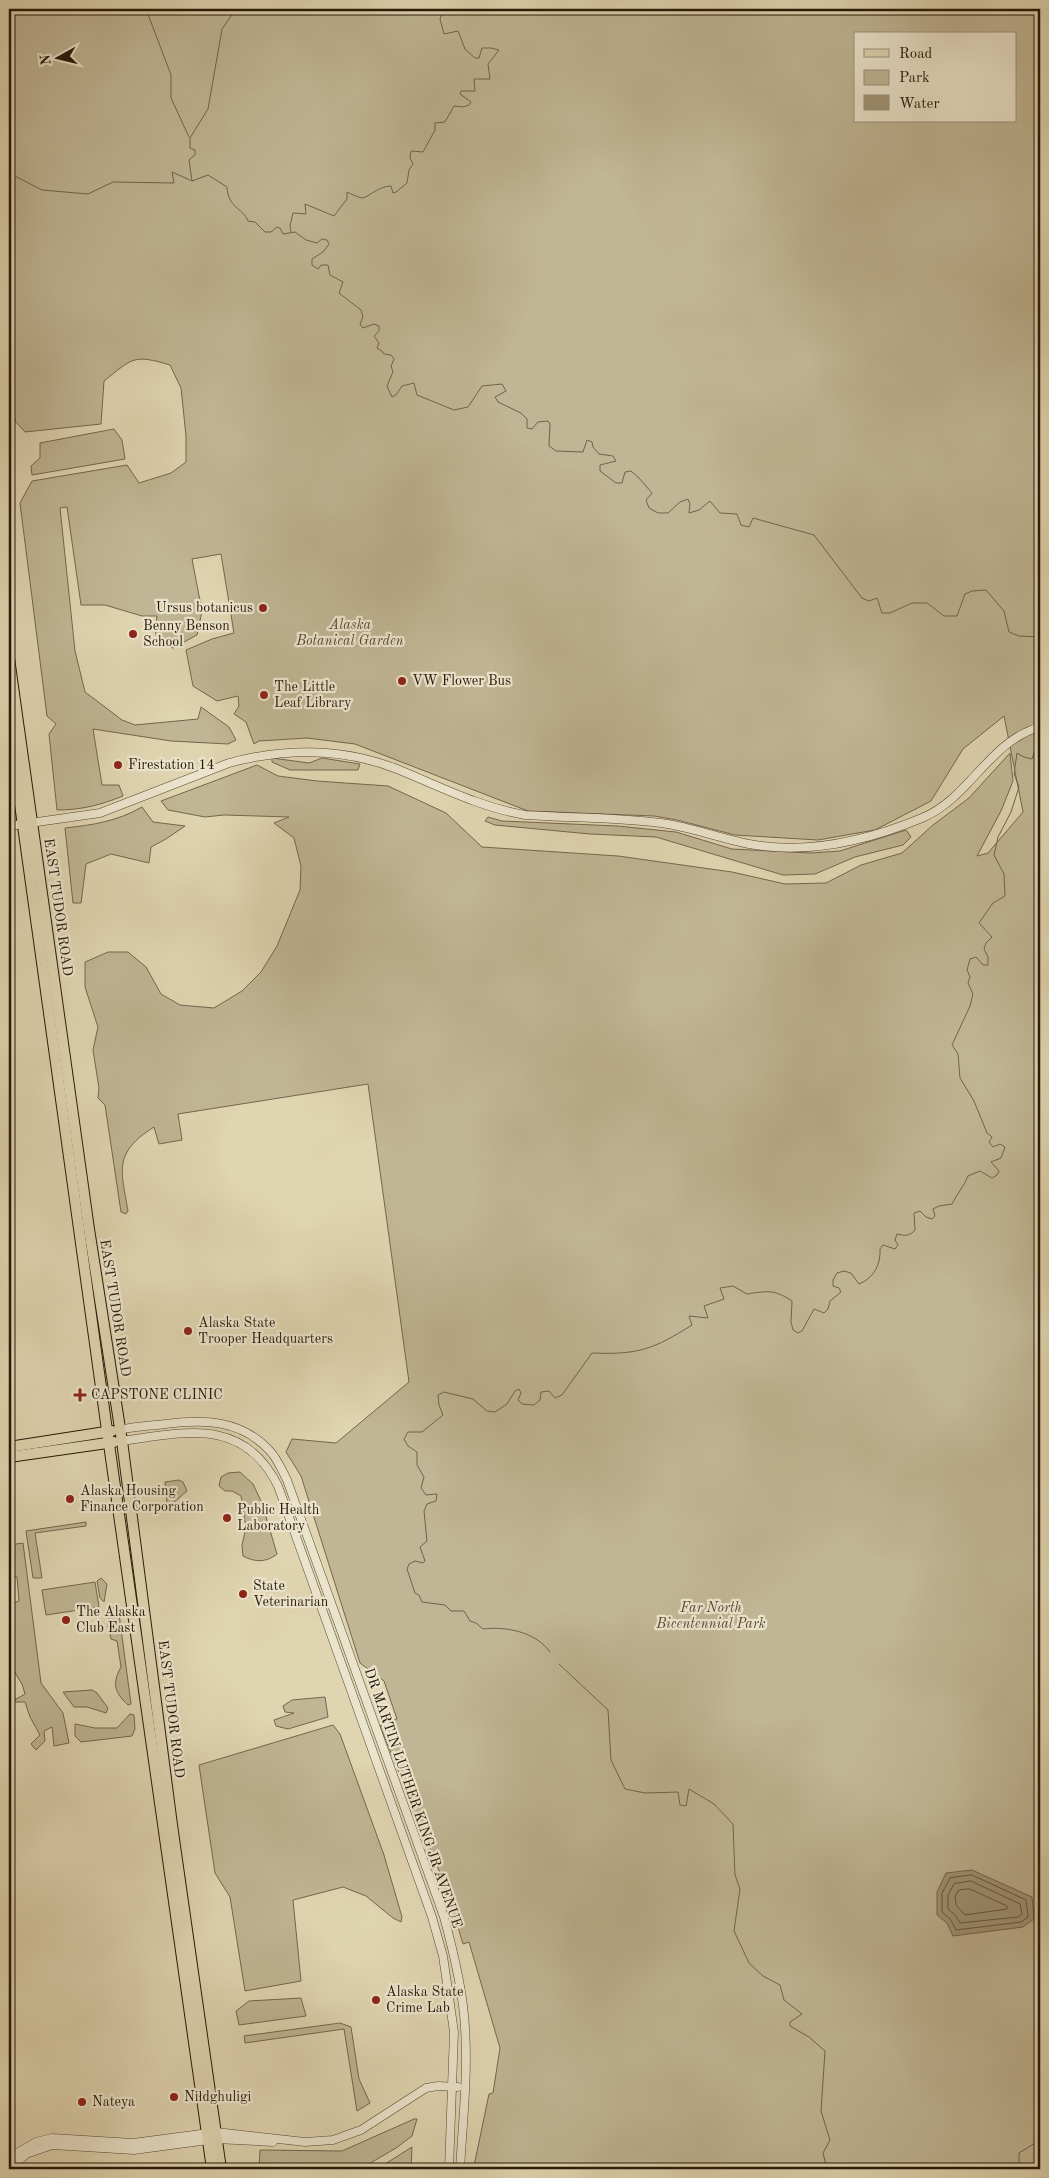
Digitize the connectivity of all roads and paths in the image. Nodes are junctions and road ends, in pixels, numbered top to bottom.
1 (9, 658) edge
2 (9, 724) edge
3 (1040, 727) edge
4 (27, 824) junction
5 (9, 826) edge
6 (120, 1430) junction
7 (108, 1438) junction
8 (122, 1441) junction
9 (9, 1446) edge
10 (9, 1457) edge
11 (445, 1965) junction
12 (464, 2016) junction
13 (453, 2086) junction
14 (465, 2087) junction
15 (211, 2136) junction
16 (9, 2158) edge
17 (10, 2169) edge
18 (212, 2169) edge
19 (221, 2169) edge
20 (449, 2169) edge
21 (460, 2169) edge

1 - 4 main road, EAST TUDOR ROAD
2 - 4 main road, EAST TUDOR ROAD
3 - 4 street
4 - 5 street
4 - 6 main road, EAST TUDOR ROAD
4 - 7 main road, EAST TUDOR ROAD
6 - 7 main road
6 - 8 main road, EAST TUDOR ROAD
6 - 12 street, DR MARTIN LUTHER KING JR AVENUE
7 - 8 main road
7 - 9 main road
7 - 10 main road
7 - 15 main road, EAST TUDOR ROAD
8 - 11 street, DR MARTIN LUTHER KING JR AVENUE
8 - 15 main road, EAST TUDOR ROAD
11 - 12 street
11 - 13 street, DR MARTIN LUTHER KING JR AVENUE
12 - 14 street, DR MARTIN LUTHER KING JR AVENUE
13 - 14 street
13 - 15 street
13 - 20 street, DR MARTIN LUTHER KING JR AVENUE
14 - 21 street, DR MARTIN LUTHER KING JR AVENUE
15 - 16 street
15 - 17 street
15 - 18 main road, EAST TUDOR ROAD
15 - 19 main road, EAST TUDOR ROAD

